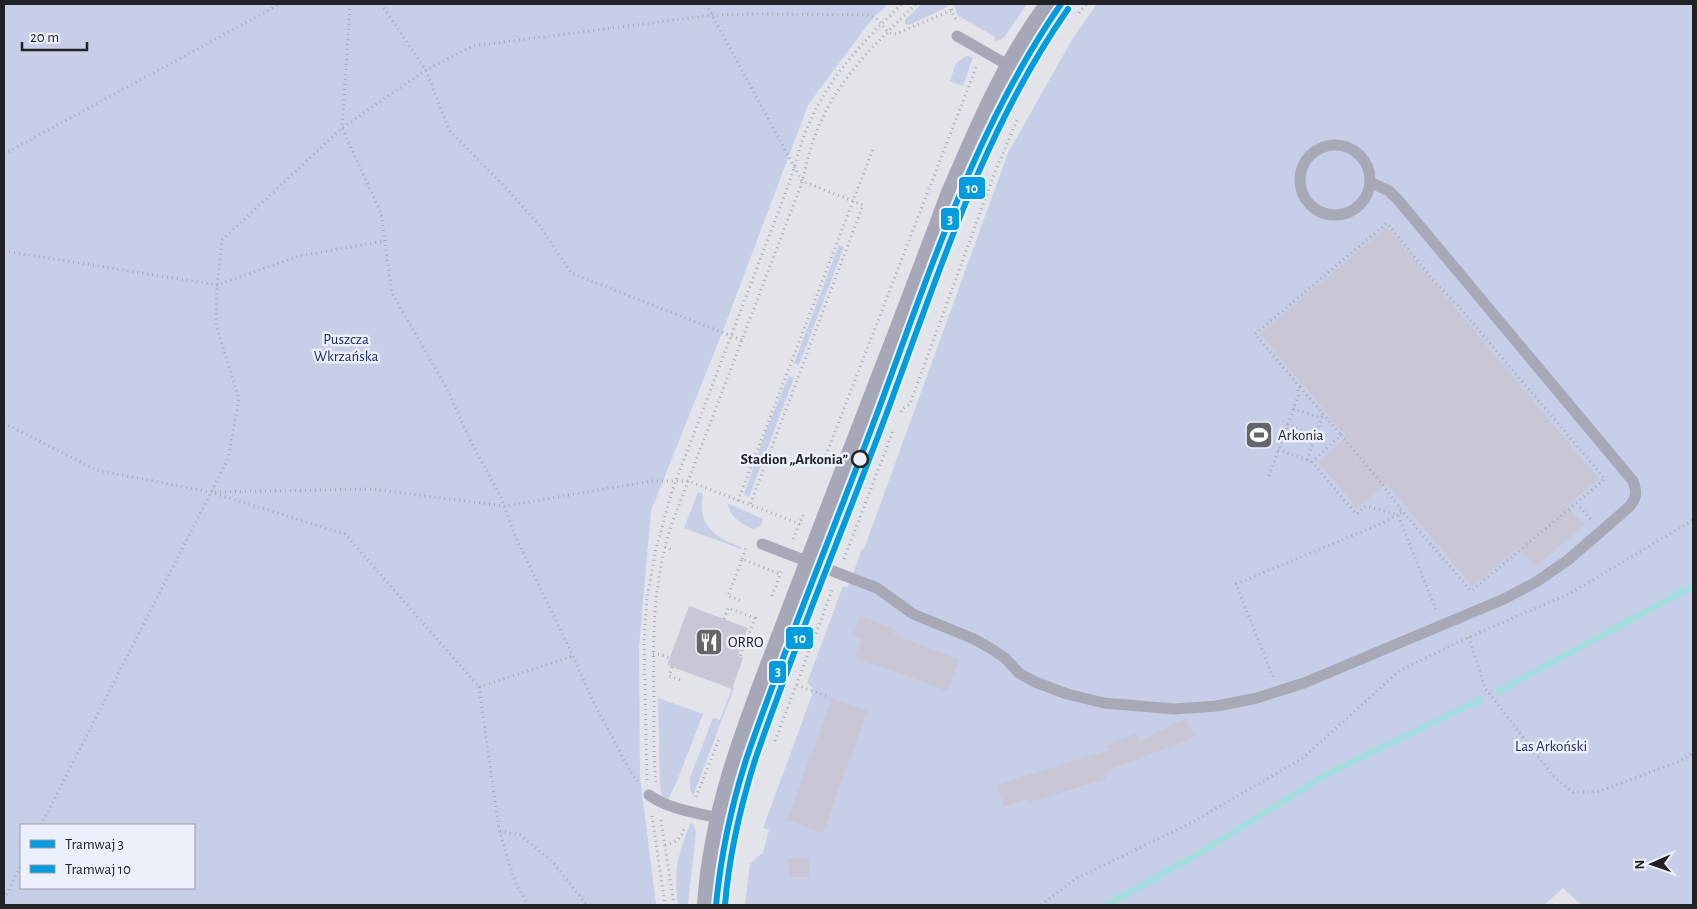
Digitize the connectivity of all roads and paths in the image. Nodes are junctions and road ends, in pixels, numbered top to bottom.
1 (280, 4) edge
2 (350, 4) edge
3 (381, 4) edge
4 (706, 4) edge
5 (902, 4) edge
6 (916, 4) edge
7 (951, 4) edge
8 (1086, 4) edge
9 (1066, 9) edge
10 (952, 10) junction
11 (713, 15) junction
12 (960, 22) dead end
13 (882, 24) junction
14 (888, 31) junction
15 (957, 36) dead end
16 (983, 51) junction
17 (1013, 68) junction
18 (426, 70) junction
19 (1019, 117) dead end
20 (342, 128) junction
21 (873, 149) dead end
22 (4, 154) edge
23 (794, 168) junction
24 (802, 181) junction
25 (1370, 182) junction
26 (853, 202) junction
27 (384, 241) junction
28 (4, 251) edge
29 (217, 285) junction
30 (731, 336) junction
31 (742, 340) junction
32 (1300, 387) junction
33 (1293, 409) junction
34 (1323, 417) junction
35 (898, 418) dead end
36 (4, 423) edge
37 (1287, 424) junction
38 (895, 427) dead end
39 (1316, 434) junction
40 (1340, 435) junction
41 (1278, 450) junction
42 (1307, 460) junction
43 (824, 462) dead end
44 (1312, 462) junction
45 (1269, 476) dead end
46 (675, 481) junction
47 (688, 482) junction
48 (210, 492) junction
49 (738, 501) junction
50 (750, 505) junction
51 (504, 506) junction
52 (806, 507) dead end
53 (1402, 511) junction
54 (1398, 515) junction
55 (1693, 520) edge
56 (799, 524) junction
57 (805, 526) dead end
58 (762, 544) dead end
59 (665, 547) junction
60 (671, 549) dead end
61 (788, 554) junction
62 (813, 564) junction
63 (839, 573) junction
64 (780, 574) junction
65 (740, 600) dead end
66 (771, 600) dead end
67 (724, 619) dead end
68 (1442, 625) junction
69 (1469, 637) junction
70 (653, 654) junction
71 (573, 656) junction
72 (740, 657) dead end
73 (669, 658) dead end
74 (672, 667) dead end
75 (683, 681) dead end
76 (796, 685) junction
77 (479, 687) junction
78 (1279, 691) junction
79 (826, 696) dead end
80 (722, 730) dead end
81 (774, 743) dead end
82 (1693, 752) edge
83 (654, 798) junction
84 (691, 811) junction
85 (723, 819) junction
86 (42, 824) edge
87 (499, 830) junction
88 (665, 845) junction
89 (20, 867) edge
90 (4, 900) edge
91 (528, 905) edge
92 (587, 905) edge
93 (665, 905) edge
94 (674, 905) edge
95 (711, 905) edge
96 (1040, 905) edge

1 - 22 path
2 - 20 path
3 - 18 path
4 - 11 path
5 - 13 path
6 - 14 path
7 - 10 path
8 - 9 path
9 - 17 street
10 - 12 path
10 - 14 path
11 - 13 path
11 - 18 path
11 - 23 path
13 - 14 path
13 - 23 path
14 - 24 path
15 - 16 lane
16 - 17 lane
16 - 43 path
17 - 62 street
18 - 20 path
18 - 30 path
19 - 35 path
20 - 27 path
20 - 29 path
21 - 26 path
23 - 24 path
23 - 30 path
24 - 26 path
24 - 31 path
25 - 25 lane
25 - 68 lane
26 - 49 path
26 - 50 path
27 - 29 path
27 - 51 path
28 - 29 path
29 - 48 path
30 - 31 path
30 - 46 path
31 - 47 path
32 - 33 path
32 - 34 path
32 - 53 path
33 - 34 path
33 - 37 path
34 - 39 path
34 - 40 path
36 - 48 path
37 - 39 path
37 - 41 path
38 - 63 path
39 - 42 path
40 - 44 path
40 - 53 path
41 - 42 path
41 - 45 path
42 - 44 path
44 - 54 path
46 - 47 path
46 - 51 path
46 - 83 path
47 - 49 path
47 - 59 path
48 - 51 path
48 - 77 path
48 - 86 path
49 - 50 path
50 - 56 path
51 - 71 path
52 - 56 path
53 - 54 path
54 - 68 path
54 - 78 path
55 - 69 path
56 - 57 path
56 - 61 path
58 - 61 lane
59 - 60 path
59 - 70 path
61 - 62 lane
61 - 64 path
62 - 63 lane
62 - 85 street
63 - 76 path
63 - 78 lane
64 - 65 path
64 - 66 path
67 - 72 path
68 - 78 lane
69 - 82 path
69 - 96 path
70 - 73 path
70 - 83 path
71 - 77 path
71 - 83 path
74 - 75 path
76 - 79 path
76 - 81 path
77 - 87 path
80 - 84 path
83 - 84 lane
83 - 88 path
83 - 93 path
84 - 85 lane
84 - 88 path
85 - 95 street
87 - 91 path
87 - 92 path
88 - 94 path
89 - 90 path

